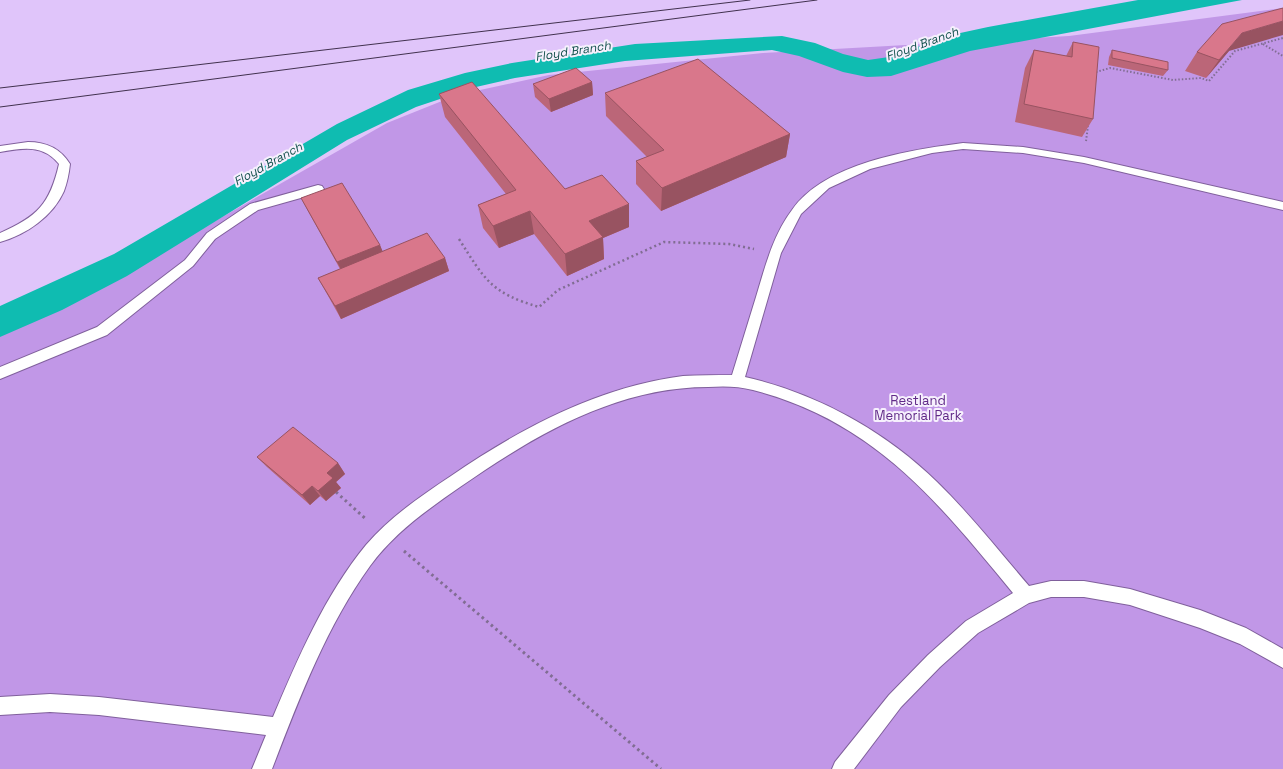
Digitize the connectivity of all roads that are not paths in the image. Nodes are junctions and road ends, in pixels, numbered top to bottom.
1 (0, 149) edge
2 (318, 189) dead end
3 (1283, 206) edge
4 (0, 238) edge
5 (0, 373) edge
6 (737, 381) junction
7 (1026, 595) junction
8 (1283, 659) edge
9 (0, 706) edge
10 (278, 727) junction
11 (262, 769) edge
12 (842, 769) edge

1 - 4 lane
2 - 5 lane
3 - 6 lane
6 - 7 lane
6 - 10 lane
7 - 8 lane
7 - 12 lane
9 - 10 lane
10 - 11 lane

